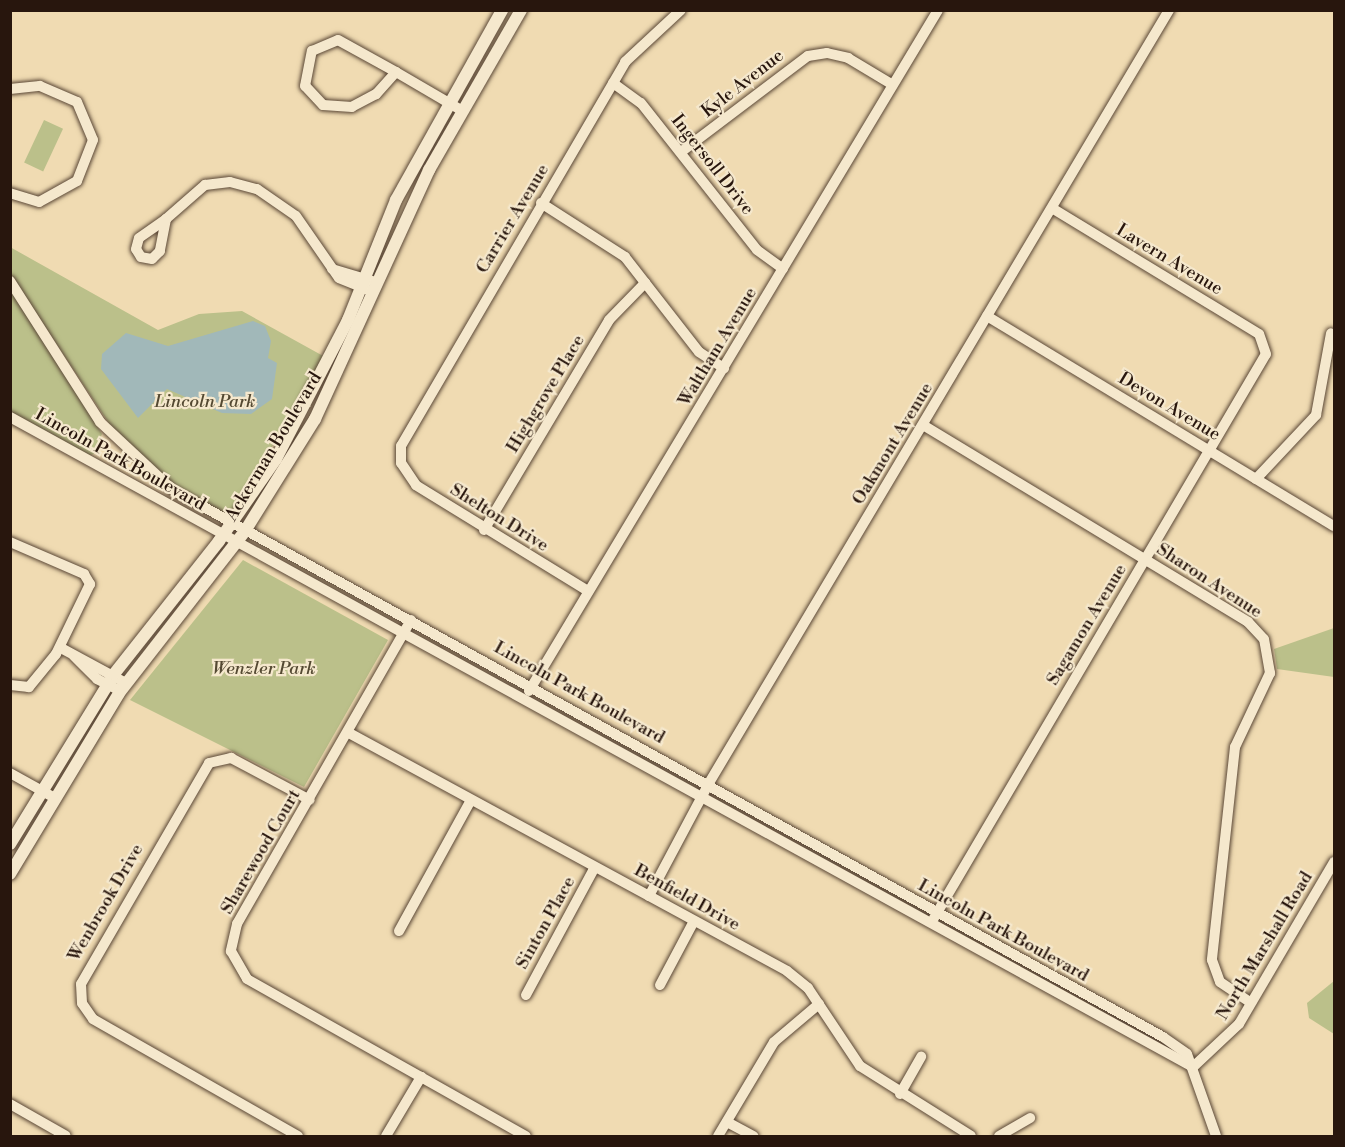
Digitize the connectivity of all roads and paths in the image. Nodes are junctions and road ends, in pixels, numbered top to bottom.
1 (502, 10) edge
2 (681, 10) edge
3 (938, 10) edge
4 (1169, 10) edge
5 (520, 11) edge
6 (396, 72) junction
7 (613, 83) junction
8 (893, 85) junction
9 (10, 88) edge
10 (448, 103) junction
11 (461, 110) junction
12 (681, 152) junction
13 (10, 193) edge
14 (541, 203) junction
15 (1052, 208) junction
16 (166, 219) dead end
17 (783, 270) junction
18 (10, 281) edge
19 (363, 283) junction
20 (645, 283) junction
21 (377, 288) junction
22 (987, 316) junction
23 (1331, 333) dead end
24 (1266, 342) joint
25 (724, 368) junction
26 (1323, 387) junction
27 (1335, 387) edge
28 (10, 417) edge
29 (922, 425) junction
30 (1209, 450) junction
31 (401, 463) joint
32 (1256, 479) junction
33 (232, 524) junction
34 (1335, 526) edge
35 (484, 530) junction
36 (245, 531) junction
37 (224, 535) junction
38 (10, 542) edge
39 (237, 543) junction
40 (1145, 559) junction
41 (588, 591) junction
42 (411, 620) junction
43 (403, 634) junction
44 (61, 648) junction
45 (111, 679) junction
46 (10, 685) edge
47 (532, 686) junction
48 (124, 687) junction
49 (524, 699) junction
50 (349, 733) junction
51 (10, 773) edge
52 (709, 783) junction
53 (43, 791) junction
54 (701, 796) junction
55 (55, 798) junction
56 (310, 800) junction
57 (471, 800) junction
58 (10, 844) edge
59 (1335, 862) edge
60 (595, 867) junction
61 (10, 874) edge
62 (649, 896) junction
63 (933, 918) junction
64 (694, 921) junction
65 (399, 931) dead end
66 (660, 985) dead end
67 (526, 995) dead end
68 (1251, 1003) junction
69 (819, 1004) junction
70 (921, 1057) dead end
71 (1193, 1067) junction
72 (421, 1077) junction
73 (900, 1094) junction
74 (10, 1104) edge
75 (1030, 1118) dead end
76 (727, 1122) junction
77 (66, 1137) edge
78 (298, 1137) edge
79 (386, 1137) edge
80 (526, 1137) edge
81 (718, 1137) edge
82 (753, 1137) edge
83 (971, 1137) edge
84 (999, 1137) edge
85 (1216, 1137) edge

1 - 10 street, Ackerman Boulevard
2 - 7 street, Carrier Avenue
3 - 8 street, Waltham Avenue
4 - 15 street, Oakmont Avenue
5 - 11 street, Ackerman Boulevard
6 - 6 street
6 - 10 street
7 - 12 street, Ingersoll Drive
7 - 14 street, Carrier Avenue
8 - 12 street, Kyle Avenue
8 - 17 street, Waltham Avenue
9 - 13 street
10 - 11 street
10 - 19 street, Ackerman Boulevard
11 - 21 street, Ackerman Boulevard
12 - 17 street, Ingersoll Drive
14 - 20 street
14 - 31 street, Carrier Avenue
15 - 22 street, Oakmont Avenue
15 - 24 street, Lavern Avenue
16 - 19 street
17 - 25 street, Waltham Avenue
18 - 33 street, Lincoln Park Boulevard
19 - 21 street
19 - 33 street, Ackerman Boulevard
20 - 25 street
20 - 35 street, Highgrove Place
21 - 36 street, Ackerman Boulevard
22 - 29 street, Oakmont Avenue
22 - 30 street, Devon Avenue
23 - 26 street
24 - 30 street, Sagamon Avenue
25 - 41 street, Waltham Avenue
26 - 27 street
26 - 32 street
28 - 37 street, Lincoln Park Boulevard
29 - 40 street, Sharon Avenue
29 - 52 street, Oakmont Avenue
30 - 32 street, Devon Avenue
30 - 40 street, Sagamon Avenue
31 - 35 street, Shelton Drive
32 - 34 street, Devon Avenue
33 - 36 street, Lincoln Park Boulevard
33 - 37 street, Ackerman Boulevard
35 - 41 street, Shelton Drive
36 - 39 street, Ackerman Boulevard
36 - 42 street, Lincoln Park Boulevard
37 - 39 street, Lincoln Park Boulevard
37 - 45 street, Ackerman Boulevard
38 - 44 street
39 - 43 street, Lincoln Park Boulevard
39 - 48 street, Ackerman Boulevard
40 - 63 street, Sagamon Avenue
40 - 68 street, Sharon Avenue
41 - 47 street, Waltham Avenue
42 - 43 street, Sharewood Court
42 - 47 street, Lincoln Park Boulevard
43 - 49 street, Lincoln Park Boulevard
43 - 50 street, Sharewood Court
44 - 45 street
44 - 46 street
45 - 48 street
45 - 53 street, Ackerman Boulevard
47 - 49 street, Waltham Avenue
47 - 52 street, Lincoln Park Boulevard
48 - 55 street, Ackerman Boulevard
49 - 54 street, Lincoln Park Boulevard
50 - 56 street, Sharewood Court
50 - 57 street, Benfield Drive
51 - 53 street
52 - 54 street, Oakmont Avenue
52 - 63 street, Lincoln Park Boulevard
53 - 55 street
53 - 58 street, Ackerman Boulevard
54 - 62 street, Oakmont Avenue
54 - 63 street, Lincoln Park Boulevard
55 - 61 street, Ackerman Boulevard
56 - 72 street, Sharewood Court
56 - 78 street, Wenbrook Drive
57 - 60 street, Benfield Drive
57 - 65 street
59 - 68 street, North Marshall Road
60 - 62 street, Benfield Drive
60 - 67 street, Sinton Place
62 - 64 street, Benfield Drive
63 - 71 street, Lincoln Park Boulevard
64 - 66 street
64 - 69 street, Benfield Drive
68 - 71 street, North Marshall Road
69 - 73 street, Benfield Drive
69 - 76 street
70 - 73 street
71 - 85 street, Lincoln Park Boulevard
72 - 79 street
72 - 80 street, Sharewood Court
73 - 83 street, Benfield Drive
74 - 77 street
75 - 84 street
76 - 81 street
76 - 82 street

